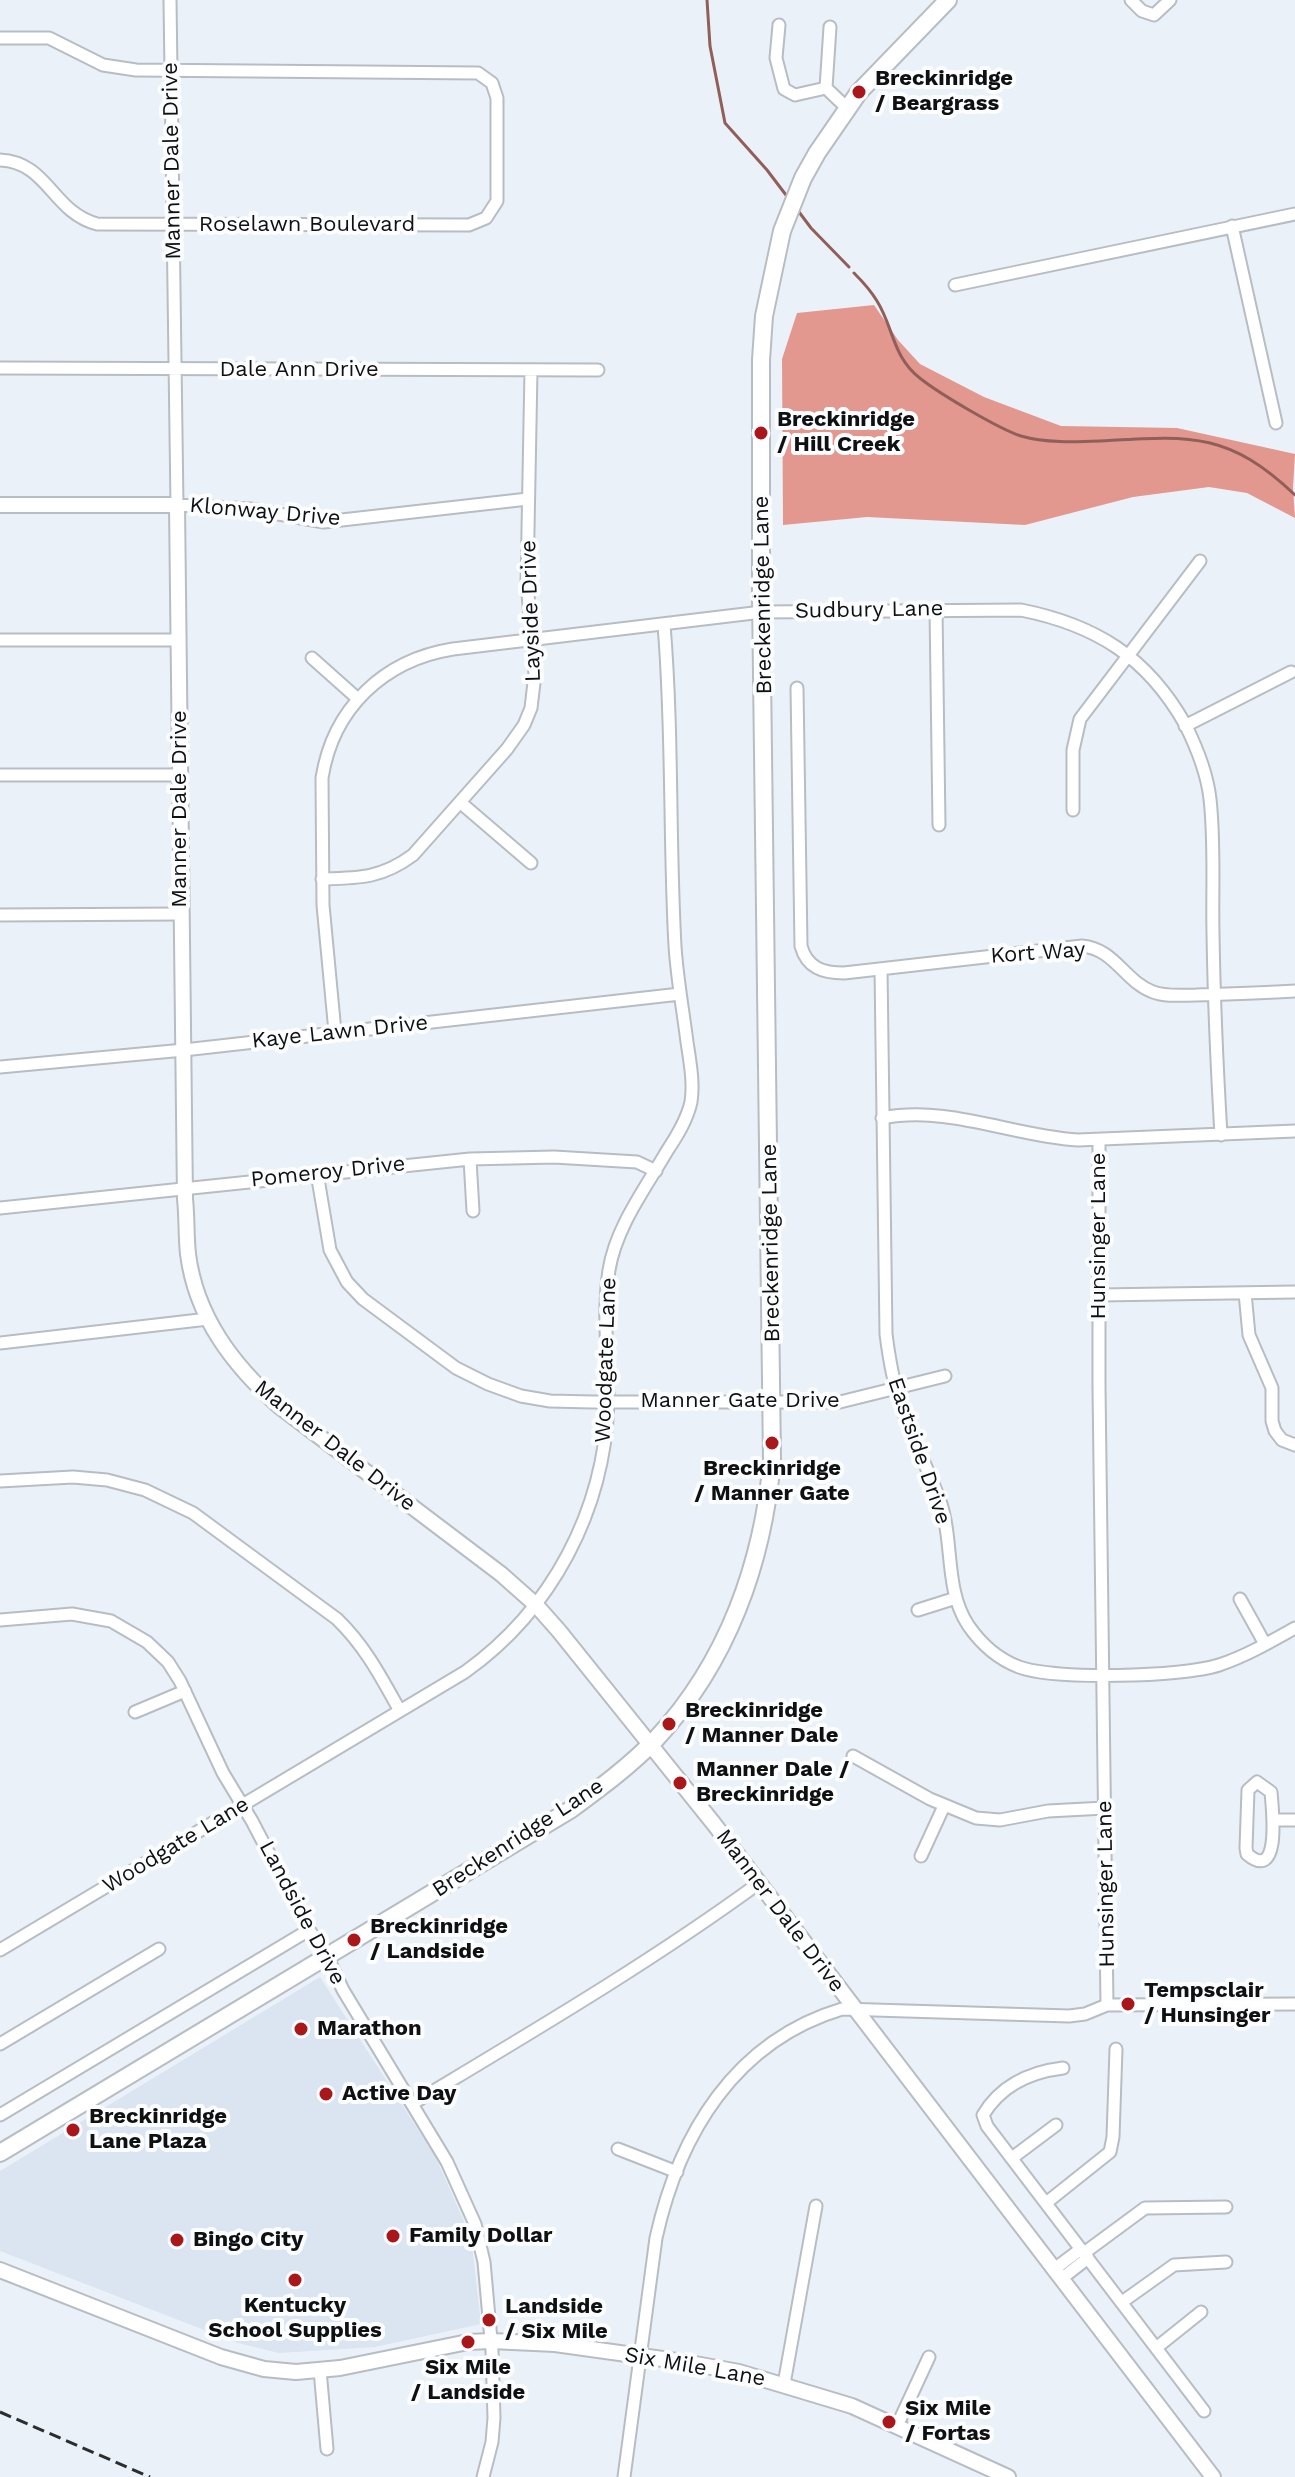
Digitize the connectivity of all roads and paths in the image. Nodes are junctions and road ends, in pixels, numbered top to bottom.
1 (170, 0) edge
2 (948, 0) edge
3 (1131, 0) edge
4 (1170, 0) edge
5 (779, 25) dead end
6 (830, 27) dead end
7 (0, 38) edge
8 (170, 70) junction
9 (826, 88) junction
10 (847, 108) junction
11 (0, 160) edge
12 (1295, 214) edge
13 (173, 225) junction
14 (1232, 226) junction
15 (955, 285) dead end
16 (0, 368) edge
17 (175, 369) junction
18 (531, 370) junction
19 (598, 370) dead end
20 (1276, 423) dead end
21 (528, 499) junction
22 (0, 505) edge
23 (177, 505) junction
24 (1200, 561) dead end
25 (936, 609) junction
26 (762, 612) junction
27 (664, 625) junction
28 (0, 640) edge
29 (178, 640) junction
30 (532, 640) junction
31 (1128, 654) junction
32 (312, 658) dead end
33 (1291, 672) dead end
34 (797, 688) dead end
35 (358, 699) junction
36 (1185, 726) junction
37 (0, 775) edge
38 (180, 775) junction
39 (461, 803) junction
40 (1073, 810) dead end
41 (939, 825) dead end
42 (531, 863) dead end
43 (322, 879) junction
44 (180, 914) junction
45 (0, 915) edge
46 (881, 969) junction
47 (1295, 991) edge
48 (680, 994) junction
49 (1215, 994) junction
50 (335, 1032) junction
51 (184, 1050) junction
52 (0, 1067) edge
53 (882, 1118) junction
54 (1295, 1131) edge
55 (1221, 1135) junction
56 (1099, 1140) junction
57 (470, 1159) junction
58 (656, 1171) junction
59 (317, 1173) junction
60 (185, 1188) junction
61 (0, 1208) edge
62 (473, 1211) dead end
63 (1295, 1292) edge
64 (1245, 1293) junction
65 (1099, 1295) junction
66 (208, 1319) junction
67 (0, 1343) edge
68 (945, 1376) dead end
69 (897, 1389) junction
70 (608, 1402) junction
71 (773, 1402) junction
72 (1295, 1445) edge
73 (0, 1481) edge
74 (956, 1598) junction
75 (1240, 1599) dead end
76 (536, 1605) junction
77 (918, 1610) dead end
78 (0, 1620) edge
79 (1295, 1628) edge
80 (1265, 1644) junction
81 (1104, 1674) junction
82 (185, 1691) junction
83 (400, 1711) junction
84 (135, 1712) dead end
85 (649, 1746) junction
86 (853, 1756) dead end
87 (242, 1805) junction
88 (944, 1806) junction
89 (1105, 1808) junction
90 (1274, 1820) junction
91 (1295, 1820) edge
92 (921, 1856) dead end
93 (759, 1883) junction
94 (309, 1930) junction
95 (159, 1949) dead end
96 (0, 1950) edge
97 (327, 1956) junction
98 (1295, 2004) edge
99 (1107, 2005) junction
100 (855, 2009) junction
101 (0, 2044) edge
102 (1116, 2049) dead end
103 (1063, 2068) dead end
104 (412, 2104) junction
105 (0, 2115) edge
106 (1056, 2125) dead end
107 (618, 2149) dead end
108 (0, 2153) edge
109 (1012, 2158) junction
110 (677, 2172) junction
111 (1046, 2203) junction
112 (816, 2206) dead end
113 (1226, 2207) dead end
114 (1085, 2254) junction
115 (1226, 2262) dead end
116 (0, 2270) edge
117 (1057, 2275) junction
118 (1122, 2302) junction
119 (1201, 2312) dead end
120 (491, 2341) junction
121 (1156, 2348) junction
122 (640, 2356) junction
123 (929, 2357) dead end
124 (320, 2370) junction
125 (784, 2384) junction
126 (1204, 2411) dead end
127 (897, 2426) junction
128 (327, 2449) dead end
129 (483, 2477) edge
130 (624, 2477) edge
131 (1008, 2477) edge
132 (1213, 2477) edge

1 - 8 street, Manner Dale Drive
2 - 10 main road, Breckenridge Lane
3 - 4 street
5 - 9 street
6 - 9 street
7 - 8 street
8 - 13 street, Manner Dale Drive
8 - 13 street, Roselawn Boulevard
9 - 10 street
10 - 26 main road, Breckenridge Lane
11 - 13 street, Roselawn Boulevard
12 - 14 street
13 - 17 street, Manner Dale Drive
14 - 15 street
14 - 20 street
16 - 17 street, Dale Ann Drive
17 - 18 street, Dale Ann Drive
17 - 23 street, Manner Dale Drive
18 - 19 street, Dale Ann Drive
18 - 21 street, Layside Drive
21 - 23 street, Klonway Drive
21 - 30 street, Layside Drive
22 - 23 street, Klonway Drive
23 - 29 street, Manner Dale Drive
24 - 31 street
25 - 26 street, Sudbury Lane
25 - 31 street, Sudbury Lane
25 - 41 street
26 - 27 street, Sudbury Lane
26 - 71 main road, Breckenridge Lane
27 - 30 street, Sudbury Lane
27 - 48 street, Woodgate Lane
28 - 29 street
29 - 38 street, Manner Dale Drive
30 - 35 street, Sudbury Lane
30 - 39 street, Layside Drive
31 - 36 street, Sudbury Lane
31 - 40 street
32 - 35 street
33 - 36 street
34 - 46 street, Kort Way
35 - 43 street, Sudbury Lane
36 - 49 street, Sudbury Lane
37 - 38 street
38 - 44 street, Manner Dale Drive
39 - 42 street
39 - 43 street, Layside Drive
43 - 50 street, Sudbury Lane
44 - 45 street
44 - 51 street, Manner Dale Drive
46 - 49 street, Kort Way
46 - 53 street, Eastside Drive
47 - 49 street, Kort Way
48 - 50 street, Kaye Lawn Drive
48 - 58 street, Woodgate Lane
49 - 55 street, Sudbury Lane
50 - 51 street, Kaye Lawn Drive
51 - 52 street, Kaye Lawn Drive
51 - 60 street, Manner Dale Drive
53 - 56 street
53 - 69 street, Eastside Drive
54 - 55 street, Hunsinger Lane
55 - 56 street, Hunsinger Lane
56 - 65 street, Hunsinger Lane
57 - 58 street, Pomeroy Drive
57 - 59 street, Pomeroy Drive
57 - 62 street
58 - 70 street, Woodgate Lane
59 - 60 street, Pomeroy Drive
59 - 70 street, Manner Gate Drive
60 - 61 street, Pomeroy Drive
60 - 66 street, Manner Dale Drive
63 - 64 street
64 - 65 street
64 - 72 street
65 - 81 street, Hunsinger Lane
66 - 67 street
66 - 76 street, Manner Dale Drive
68 - 69 street, Manner Gate Drive
69 - 71 street, Manner Gate Drive
69 - 74 street, Eastside Drive
70 - 71 street, Manner Gate Drive
70 - 76 street, Woodgate Lane
71 - 85 main road, Breckenridge Lane
73 - 83 street
74 - 77 street
74 - 81 street, Eastside Drive
75 - 80 street
76 - 83 street, Woodgate Lane
76 - 85 street, Manner Dale Drive
78 - 82 street, Landside Drive
79 - 80 street, Eastside Drive
80 - 81 street, Eastside Drive
81 - 89 street, Hunsinger Lane
82 - 84 street
82 - 87 street, Landside Drive
83 - 87 street, Woodgate Lane
85 - 93 street, Manner Dale Drive
85 - 97 main road, Breckenridge Lane
86 - 88 street
87 - 94 street, Landside Drive
87 - 96 street, Woodgate Lane
88 - 89 street
88 - 92 street
89 - 99 street, Hunsinger Lane
90 - 90 street
90 - 91 street
93 - 100 street, Manner Dale Drive
93 - 104 street
94 - 97 street, Landside Drive
94 - 105 street
95 - 101 street
97 - 104 street, Landside Drive
97 - 108 main road, Breckenridge Lane
98 - 99 street
99 - 100 street
100 - 110 street
100 - 117 street, Manner Dale Drive
102 - 111 street
103 - 109 street
104 - 120 street, Landside Drive
106 - 109 street
107 - 110 street
109 - 111 street
110 - 122 street
111 - 114 street
112 - 125 street
113 - 114 street
114 - 117 street
114 - 118 street
115 - 118 street
116 - 124 street, Six Mile Lane
117 - 132 street, Manner Dale Drive
118 - 121 street
119 - 121 street
120 - 122 street, Six Mile Lane
120 - 124 street, Six Mile Lane
120 - 129 street, Landside Drive
121 - 126 street
122 - 125 street, Six Mile Lane
122 - 130 street
123 - 127 street
124 - 128 street
125 - 127 street, Six Mile Lane
127 - 131 street, Six Mile Lane

